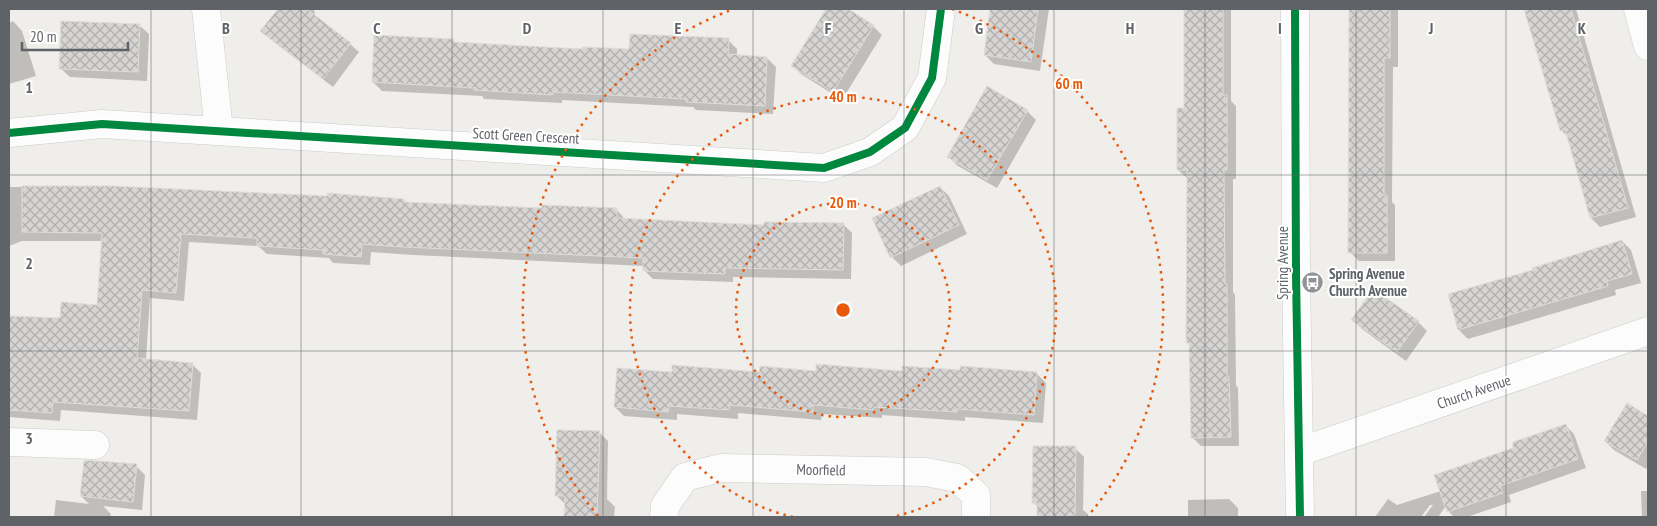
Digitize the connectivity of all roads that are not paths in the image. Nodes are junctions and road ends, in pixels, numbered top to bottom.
1 (206, 9) edge
2 (941, 9) edge
3 (1295, 9) edge
4 (1638, 9) edge
5 (1648, 46) edge
6 (219, 131) junction
7 (9, 133) edge
8 (1648, 331) edge
9 (9, 442) edge
10 (95, 445) dead end
11 (1299, 452) junction
12 (664, 517) edge
13 (976, 517) edge
14 (1300, 517) edge

1 - 6 street
2 - 6 street, Scott Green Crescent
3 - 11 street, Spring Avenue
4 - 5 street
6 - 7 street, Scott Green Crescent
8 - 11 street, Church Avenue
9 - 10 street
11 - 14 street, Spring Avenue
12 - 13 street, Moorfield

